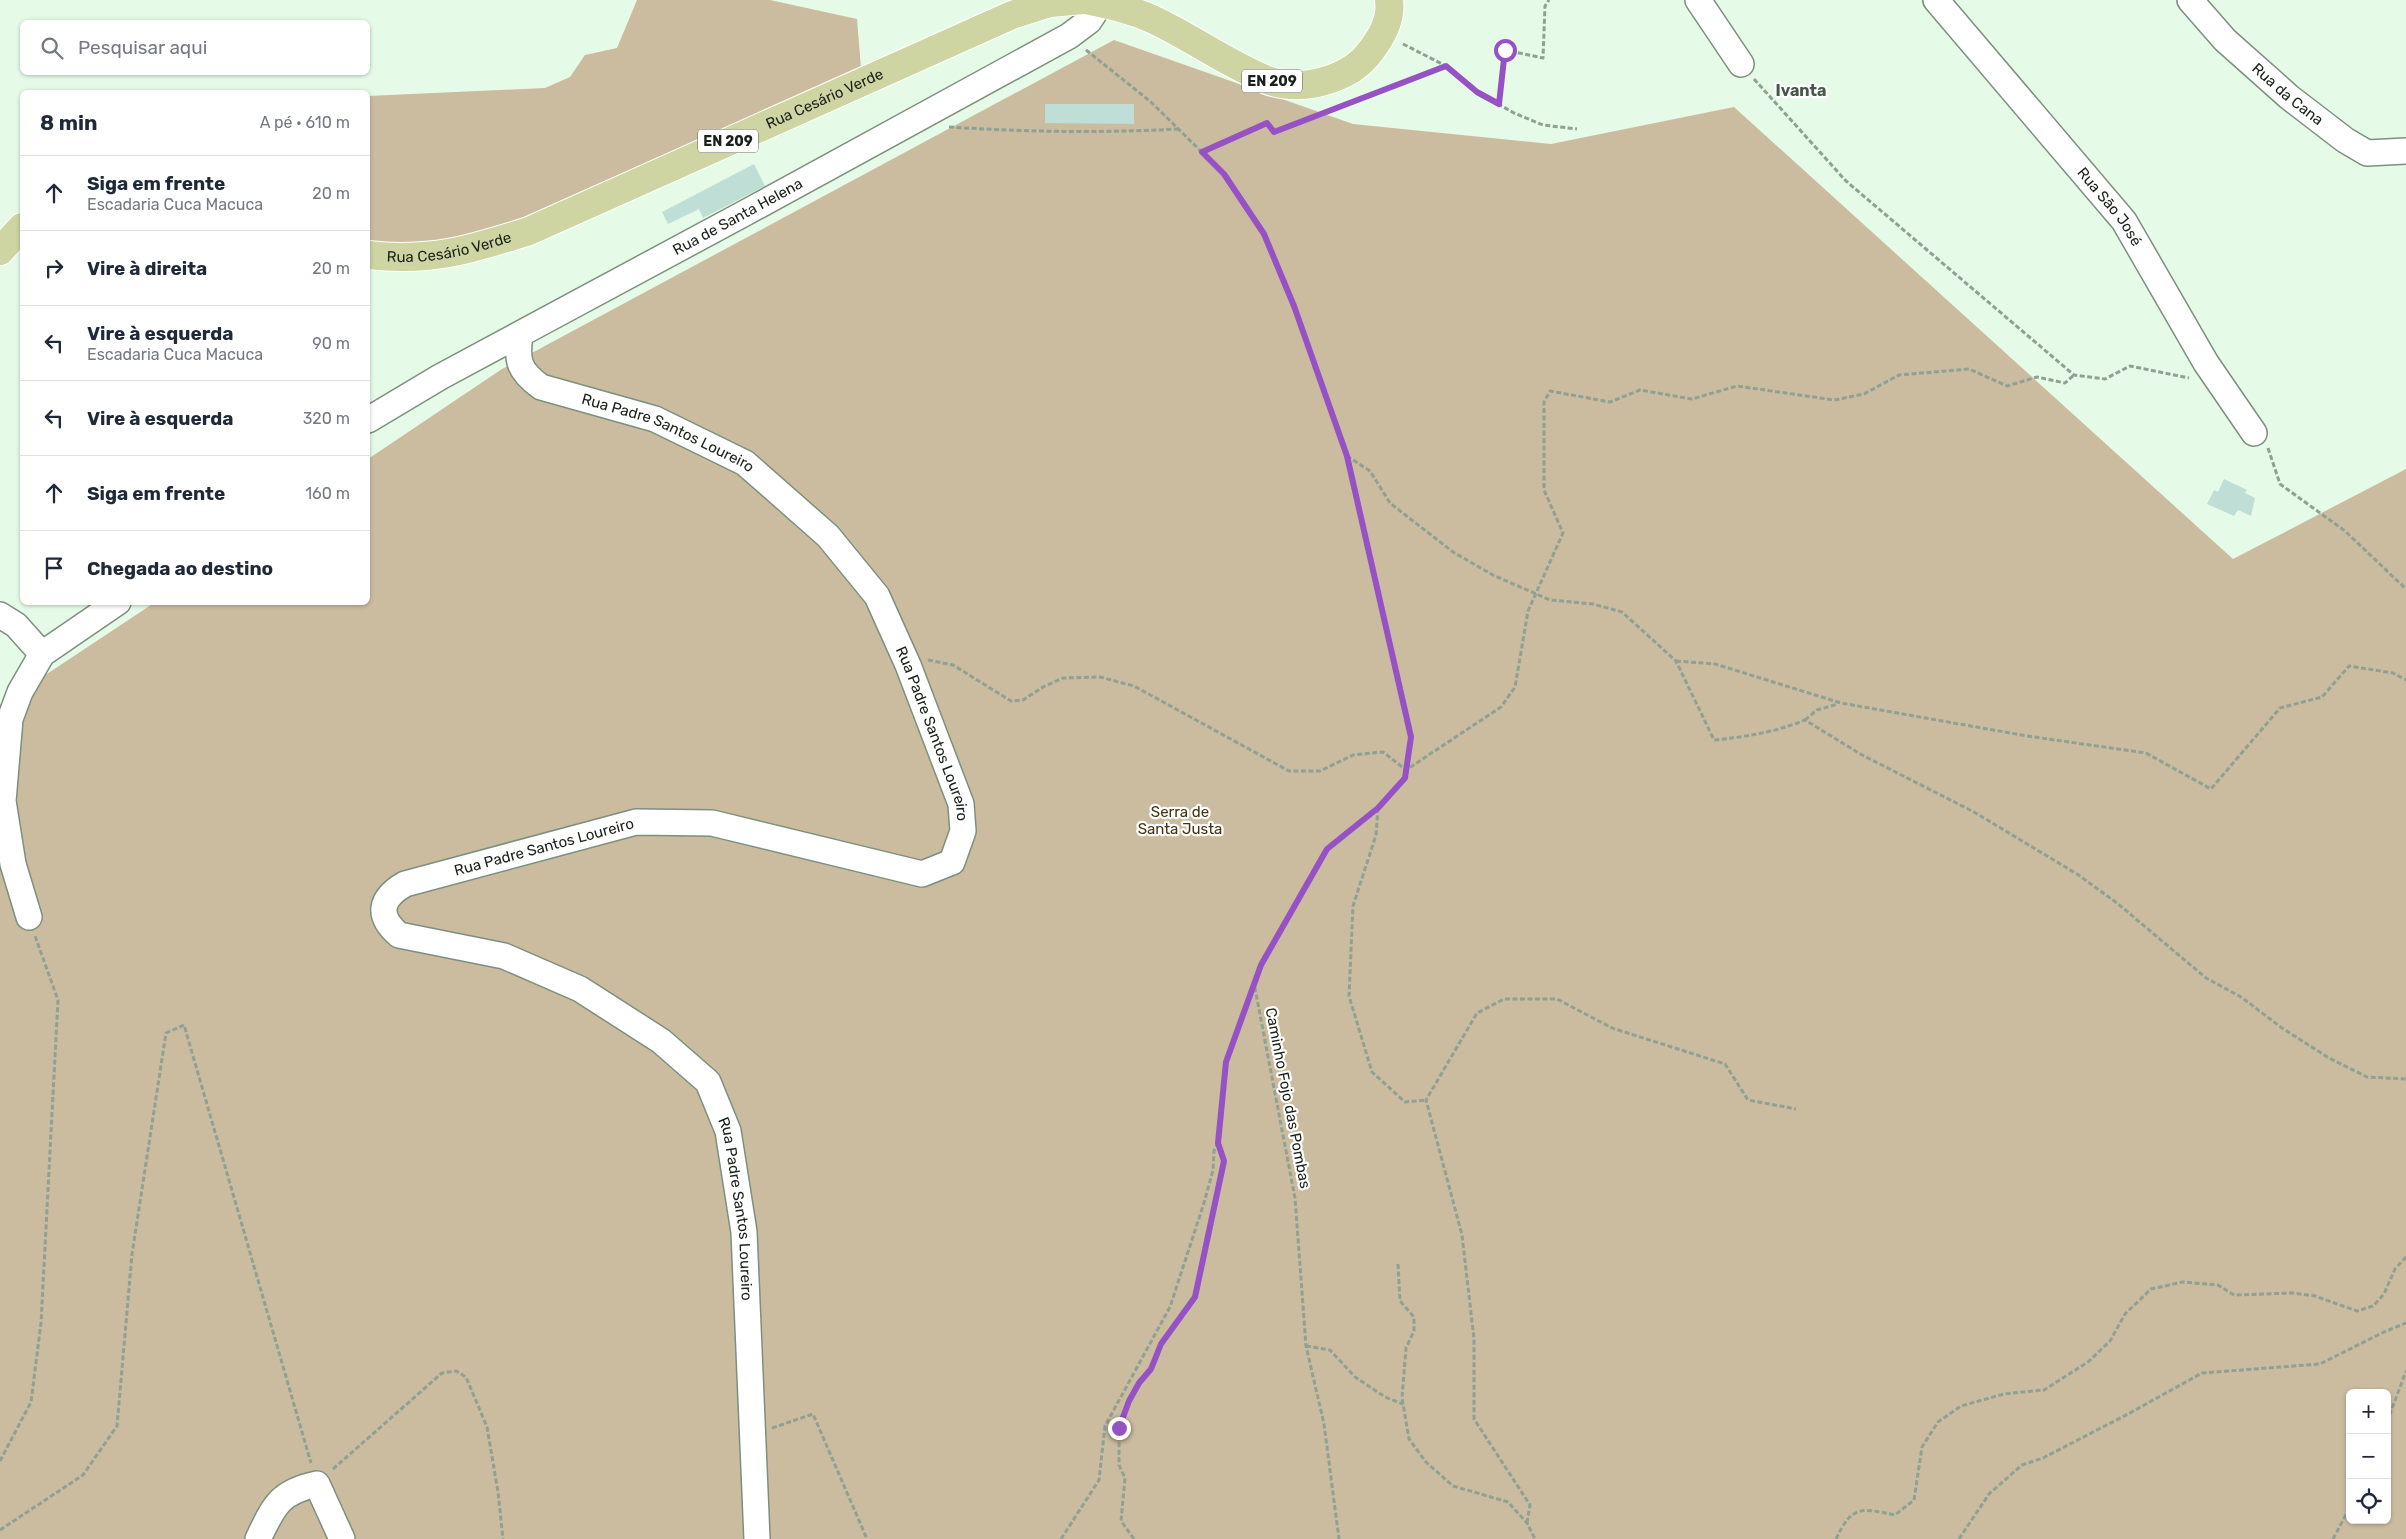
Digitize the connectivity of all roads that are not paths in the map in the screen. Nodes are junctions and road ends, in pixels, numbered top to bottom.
1 (1389, 0) edge
2 (1698, 0) edge
3 (1936, 0) edge
4 (2190, 0) edge
5 (1103, 2) edge
6 (1741, 64) road end
7 (2406, 151) edge
8 (20, 230) edge
9 (0, 251) edge
10 (370, 255) edge
11 (520, 335) junction
12 (370, 419) edge
13 (2254, 433) road end
14 (114, 605) edge
15 (0, 615) edge
16 (42, 654) junction
17 (28, 917) road end
18 (258, 1539) edge
19 (342, 1539) edge
20 (757, 1539) edge

1 - 5 main road, EN 209
2 - 6 street
3 - 13 street, Rua São José
4 - 7 street, Rua da Cana
5 - 10 main road, Rua Cesário Verde / EN 209
5 - 11 street, Rua de Santa Helena
8 - 9 main road
11 - 12 street, Rua de Santa Helena
11 - 20 street, Rua Padre Santos Loureiro
14 - 16 street
15 - 16 street
16 - 17 street
18 - 19 street

